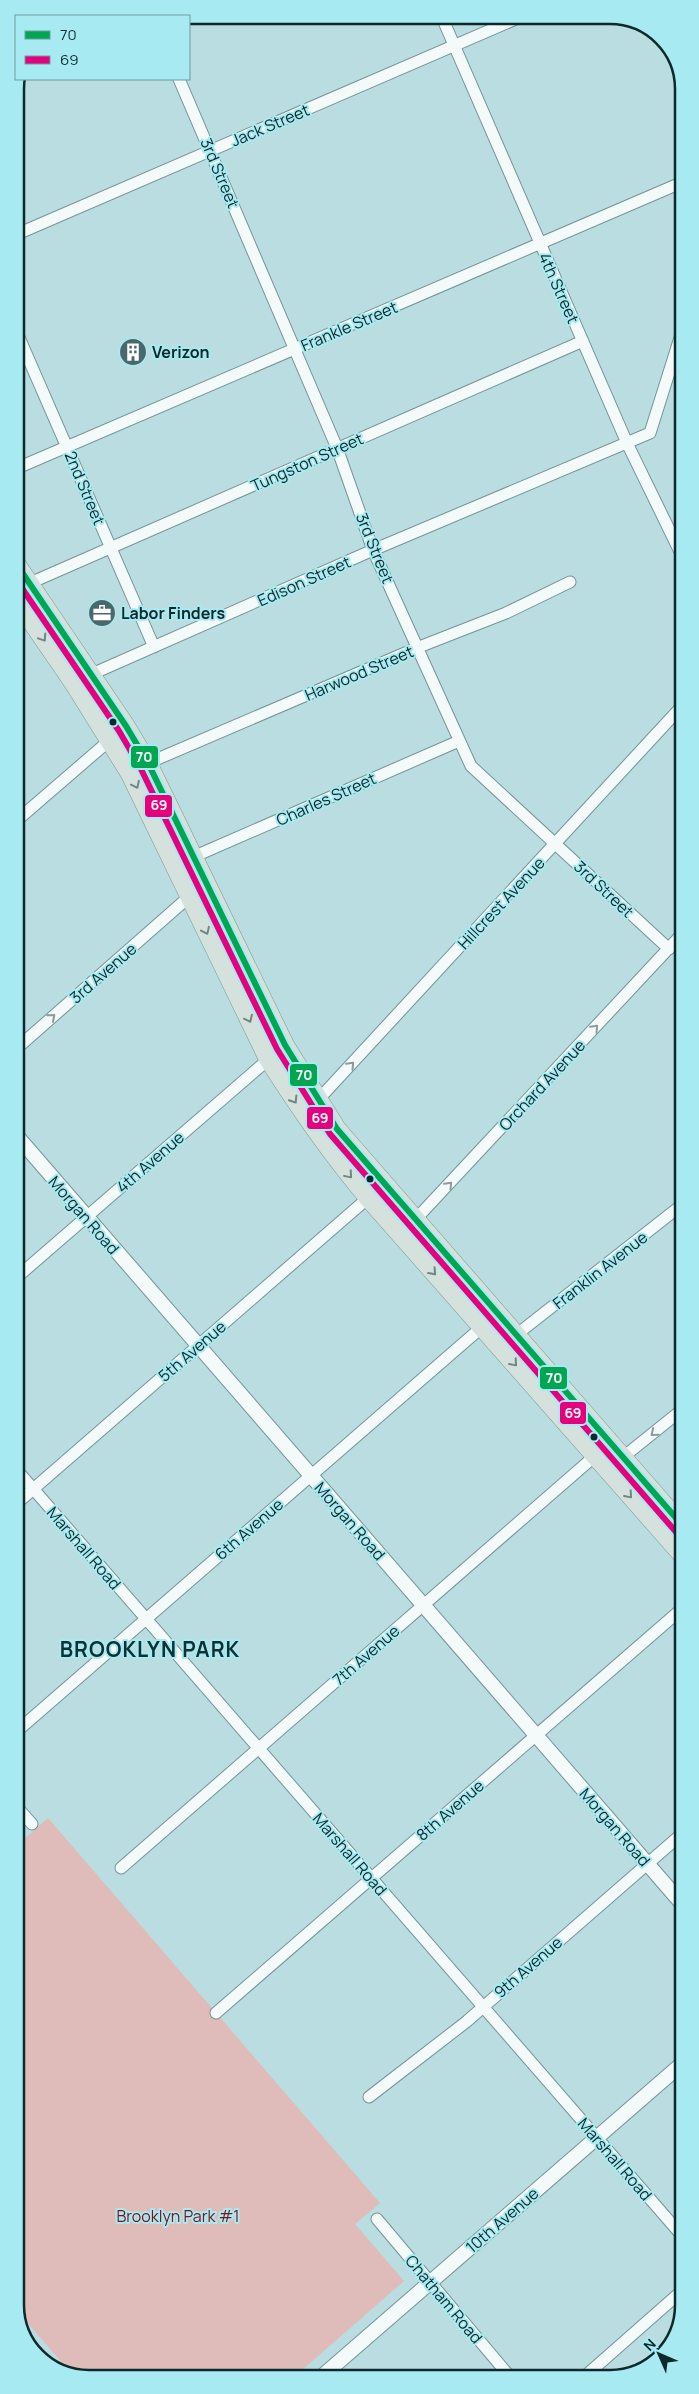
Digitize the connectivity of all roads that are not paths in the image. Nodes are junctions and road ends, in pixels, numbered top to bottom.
1 (445, 24) edge
2 (506, 24) edge
3 (454, 46) junction
4 (179, 80) edge
5 (211, 151) junction
6 (675, 185) edge
7 (24, 231) edge
8 (539, 244) junction
9 (583, 341) junction
10 (296, 348) junction
11 (24, 349) edge
12 (675, 353) edge
13 (627, 443) junction
14 (67, 447) junction
15 (337, 448) junction
16 (24, 465) edge
17 (675, 542) edge
18 (110, 548) junction
19 (373, 550) junction
20 (24, 575) edge
21 (570, 582) dead end
22 (30, 583) junction
23 (24, 589) edge
24 (24, 611) edge
25 (154, 647) junction
26 (419, 647) junction
27 (92, 674) junction
28 (675, 715) edge
29 (110, 740) junction
30 (459, 741) junction
31 (148, 763) junction
32 (24, 815) edge
33 (555, 844) junction
34 (193, 857) junction
35 (190, 896) junction
36 (675, 942) edge
37 (669, 949) junction
38 (24, 1042) edge
39 (285, 1045) junction
40 (268, 1059) junction
41 (318, 1100) junction
42 (24, 1144) edge
43 (368, 1198) junction
44 (675, 1210) edge
45 (86, 1217) junction
46 (415, 1221) junction
47 (401, 1236) junction
48 (24, 1271) edge
49 (482, 1327) junction
50 (516, 1335) junction
51 (198, 1346) junction
52 (675, 1416) edge
53 (611, 1442) junction
54 (595, 1456) junction
55 (624, 1457) junction
56 (607, 1470) junction
57 (311, 1476) junction
58 (24, 1478) edge
59 (33, 1489) junction
60 (24, 1497) edge
61 (675, 1516) edge
62 (675, 1546) edge
63 (423, 1605) junction
64 (675, 1615) edge
65 (146, 1619) junction
66 (24, 1725) edge
67 (536, 1735) junction
68 (258, 1748) junction
69 (24, 1815) edge
70 (32, 1824) dead end
71 (675, 1840) edge
72 (647, 1864) junction
73 (121, 1868) dead end
74 (371, 1878) junction
75 (675, 1896) edge
76 (482, 2006) junction
77 (216, 2013) dead end
78 (675, 2070) edge
79 (369, 2097) dead end
80 (597, 2138) junction
81 (376, 2219) dead end
82 (675, 2228) edge
83 (430, 2283) junction
84 (675, 2297) edge
85 (329, 2370) edge
86 (504, 2370) edge
87 (592, 2370) edge

1 - 3 street, 4th Street
2 - 3 street, Jack Street
3 - 5 street, Jack Street
3 - 8 street, 4th Street
4 - 5 street, 3rd Street
5 - 7 street, Jack Street
5 - 10 street, 3rd Street
6 - 8 street, Frankle Street
8 - 9 street, 4th Street
8 - 10 street, Frankle Street
9 - 13 street, 4th Street
9 - 15 street, Tungston Street
10 - 14 street, Frankle Street
10 - 15 street, 3rd Street
11 - 14 street, 2nd Street
12 - 13 street, Edison Street
13 - 17 street, 4th Street
13 - 19 street, Edison Street
14 - 16 street, Frankle Street
14 - 18 street, 2nd Street
15 - 18 street, Tungston Street
15 - 19 street, 3rd Street
18 - 22 street, Tungston Street
18 - 25 street, 2nd Street
19 - 25 street, Edison Street
19 - 26 street, 3rd Street
20 - 22 main road
21 - 26 street, Harwood Street
22 - 23 street, Tungston Street
22 - 27 main road
24 -> 29 main road
25 - 27 street, Edison Street
26 - 30 street, 3rd Street
26 - 31 street, Harwood Street
27 - 31 main road
28 - 33 street, Hillcrest Avenue
29 - 32 street
29 -> 35 main road
30 - 33 street, 3rd Street
30 - 34 street, Charles Street
31 - 34 main road
33 - 37 street, 3rd Street
41 -> 33 street, Hillcrest Avenue
34 - 39 main road
38 -> 35 street, 3rd Avenue
35 -> 40 main road
36 - 37 street, Orchard Avenue
46 -> 37 street, Orchard Avenue
39 - 40 street, 4th Avenue
39 - 41 main road
40 -> 43 main road
40 - 45 street, 4th Avenue
41 - 46 main road
42 - 45 street, Morgan Road
43 - 47 main road
43 - 51 street, 5th Avenue
44 - 50 street, Franklin Avenue
45 - 48 street, 4th Avenue
45 - 51 street, Morgan Road
46 - 47 street, Orchard Avenue
46 - 50 main road
47 -> 49 main road
49 -> 54 main road
49 - 57 street, 6th Avenue
50 - 53 main road
51 - 57 street, Morgan Road
51 - 59 street, 5th Avenue
52 -> 55 street
53 - 54 street, 7th Avenue
53 - 55 main road
54 - 56 main road
54 - 63 street, 7th Avenue
55 - 56 street
55 - 61 main road
56 -> 62 main road
57 - 63 street, Morgan Road
57 - 65 street, 6th Avenue
58 - 59 street, Marshall Road
59 - 60 street, 5th Avenue
59 - 65 street, Marshall Road
63 - 67 street, Morgan Road
63 - 68 street, 7th Avenue
64 - 67 street, 8th Avenue
65 - 66 street, 6th Avenue
65 - 68 street, Marshall Road
67 - 72 street, Morgan Road
67 - 74 street, 8th Avenue
68 - 73 street, 7th Avenue
68 - 74 street, Marshall Road
69 - 70 street
71 - 72 street, 9th Avenue
72 - 75 street, Morgan Road
72 - 76 street, 9th Avenue
74 - 76 street, Marshall Road
74 - 77 street, 8th Avenue
76 - 79 street, 9th Avenue
76 - 80 street, Marshall Road
78 - 80 street, 10th Avenue
80 - 82 street, Marshall Road
80 - 83 street, 10th Avenue
81 - 83 street, Chatham Road
83 - 85 street, 10th Avenue
83 - 86 street, Chatham Road
84 - 87 street

